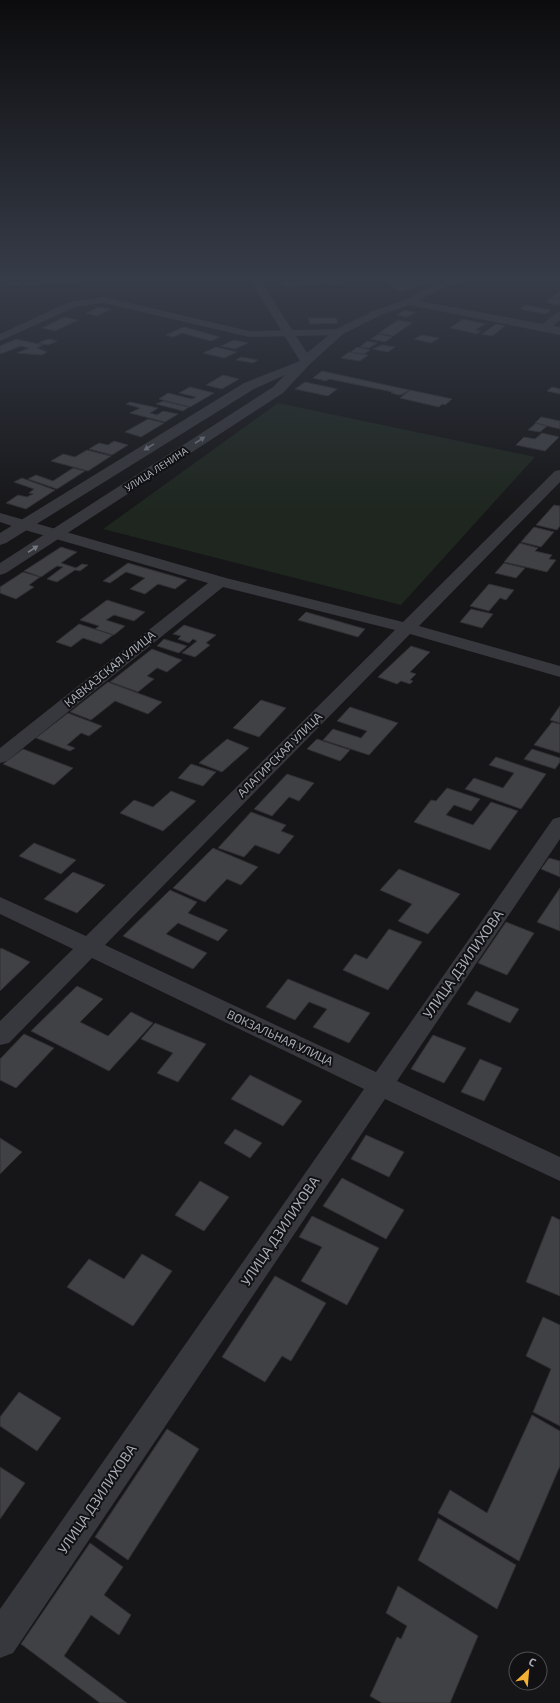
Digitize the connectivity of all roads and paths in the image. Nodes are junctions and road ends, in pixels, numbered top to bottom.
1 (304, 357) edge
2 (310, 357) edge
3 (306, 361) junction
4 (560, 474) edge
5 (0, 517) edge
6 (23, 525) junction
7 (55, 534) junction
8 (0, 540) edge
9 (0, 570) edge
10 (220, 581) junction
11 (408, 628) junction
12 (560, 672) edge
13 (0, 757) edge
14 (560, 824) edge
15 (0, 905) edge
16 (88, 947) junction
17 (0, 1036) edge
18 (380, 1085) junction
19 (560, 1170) edge
20 (0, 1640) edge

1 - 3 street
2 - 3 street, УЛИЦА ЛЕНИНА
3 -> 6 street, УЛИЦА ЛЕНИНА
7 -> 3 street, УЛИЦА ЛЕНИНА
4 - 11 street, АЛАГИРСКАЯ УЛИЦА
5 - 6 street
6 - 7 street
6 - 8 street, УЛИЦА ЛЕНИНА
9 -> 7 street, УЛИЦА ЛЕНИНА
7 - 10 street
10 - 11 street
10 - 13 street, КАВКАЗСКАЯ УЛИЦА
11 - 12 street
11 - 16 street, АЛАГИРСКАЯ УЛИЦА
14 - 18 street, УЛИЦА ДЗИЛИХОВА
15 - 16 street, ВОКЗАЛЬНАЯ УЛИЦА
16 - 17 street, АЛАГИРСКАЯ УЛИЦА
16 - 18 street, ВОКЗАЛЬНАЯ УЛИЦА
18 - 19 street, ВОКЗАЛЬНАЯ УЛИЦА
18 - 20 street, УЛИЦА ДЗИЛИХОВА

